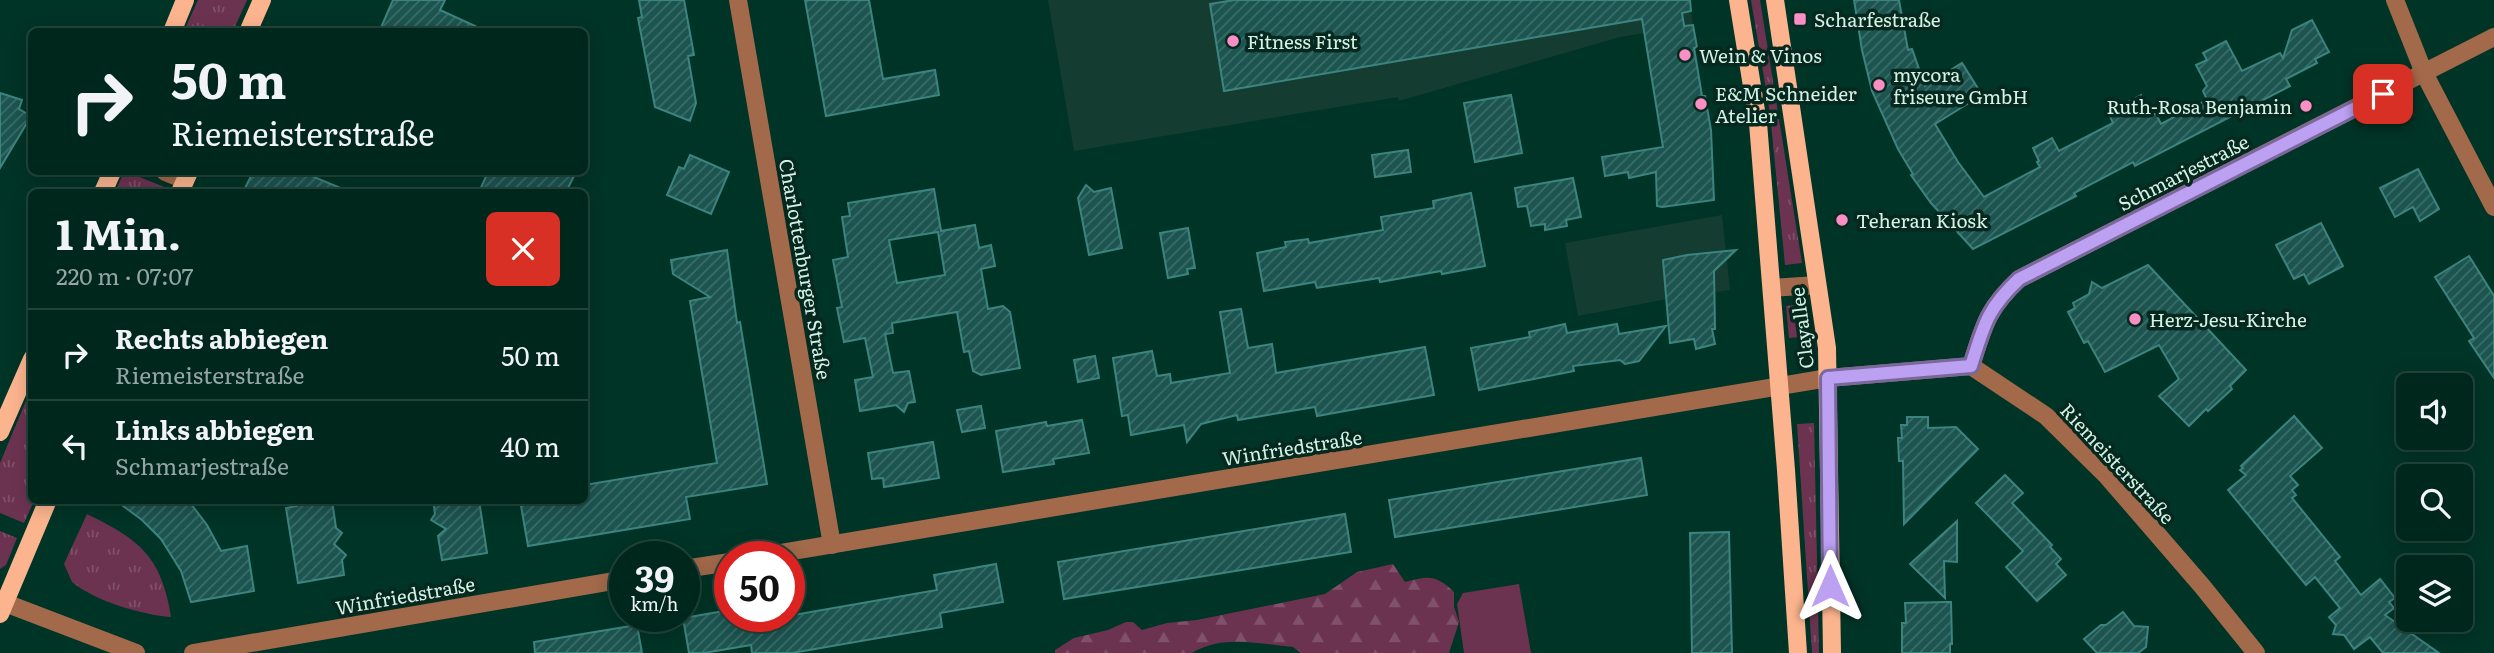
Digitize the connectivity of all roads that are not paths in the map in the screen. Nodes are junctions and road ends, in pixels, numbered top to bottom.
1 (185, 0) edge
2 (262, 0) edge
3 (738, 0) edge
4 (1738, 0) edge
5 (1775, 0) edge
6 (2395, 0) edge
7 (174, 28) edge
8 (250, 28) edge
9 (2494, 37) edge
10 (2424, 74) junction
11 (2494, 207) edge
12 (1817, 285) junction
13 (1772, 288) junction
14 (1971, 366) junction
15 (28, 368) edge
16 (1828, 378) junction
17 (1778, 387) junction
18 (0, 432) edge
19 (46, 504) edge
20 (832, 545) junction
21 (805, 549) edge
22 (609, 582) edge
23 (1, 606) edge
24 (136, 653) edge
25 (193, 653) edge
26 (1798, 653) edge
27 (1832, 653) edge
28 (2256, 653) edge

1 - 7 main road
2 - 8 main road
3 - 20 street, Charlottenburger Straße
4 - 13 main road, Clayallee
5 - 12 main road, Clayallee
6 - 10 street
9 - 10 street, Schmarjestraße
10 - 11 street
10 - 14 street, Schmarjestraße
12 - 13 street
12 - 16 main road, Clayallee
13 - 17 main road, Clayallee
14 - 16 street
14 - 28 street, Riemeisterstraße
15 - 18 main road
16 - 17 street, Winfriedstraße
16 - 27 main road, Clayallee
17 - 20 street, Winfriedstraße
17 - 26 main road, Clayallee
19 - 23 main road
20 - 21 street, Winfriedstraße
22 - 25 street, Winfriedstraße
23 - 24 street

